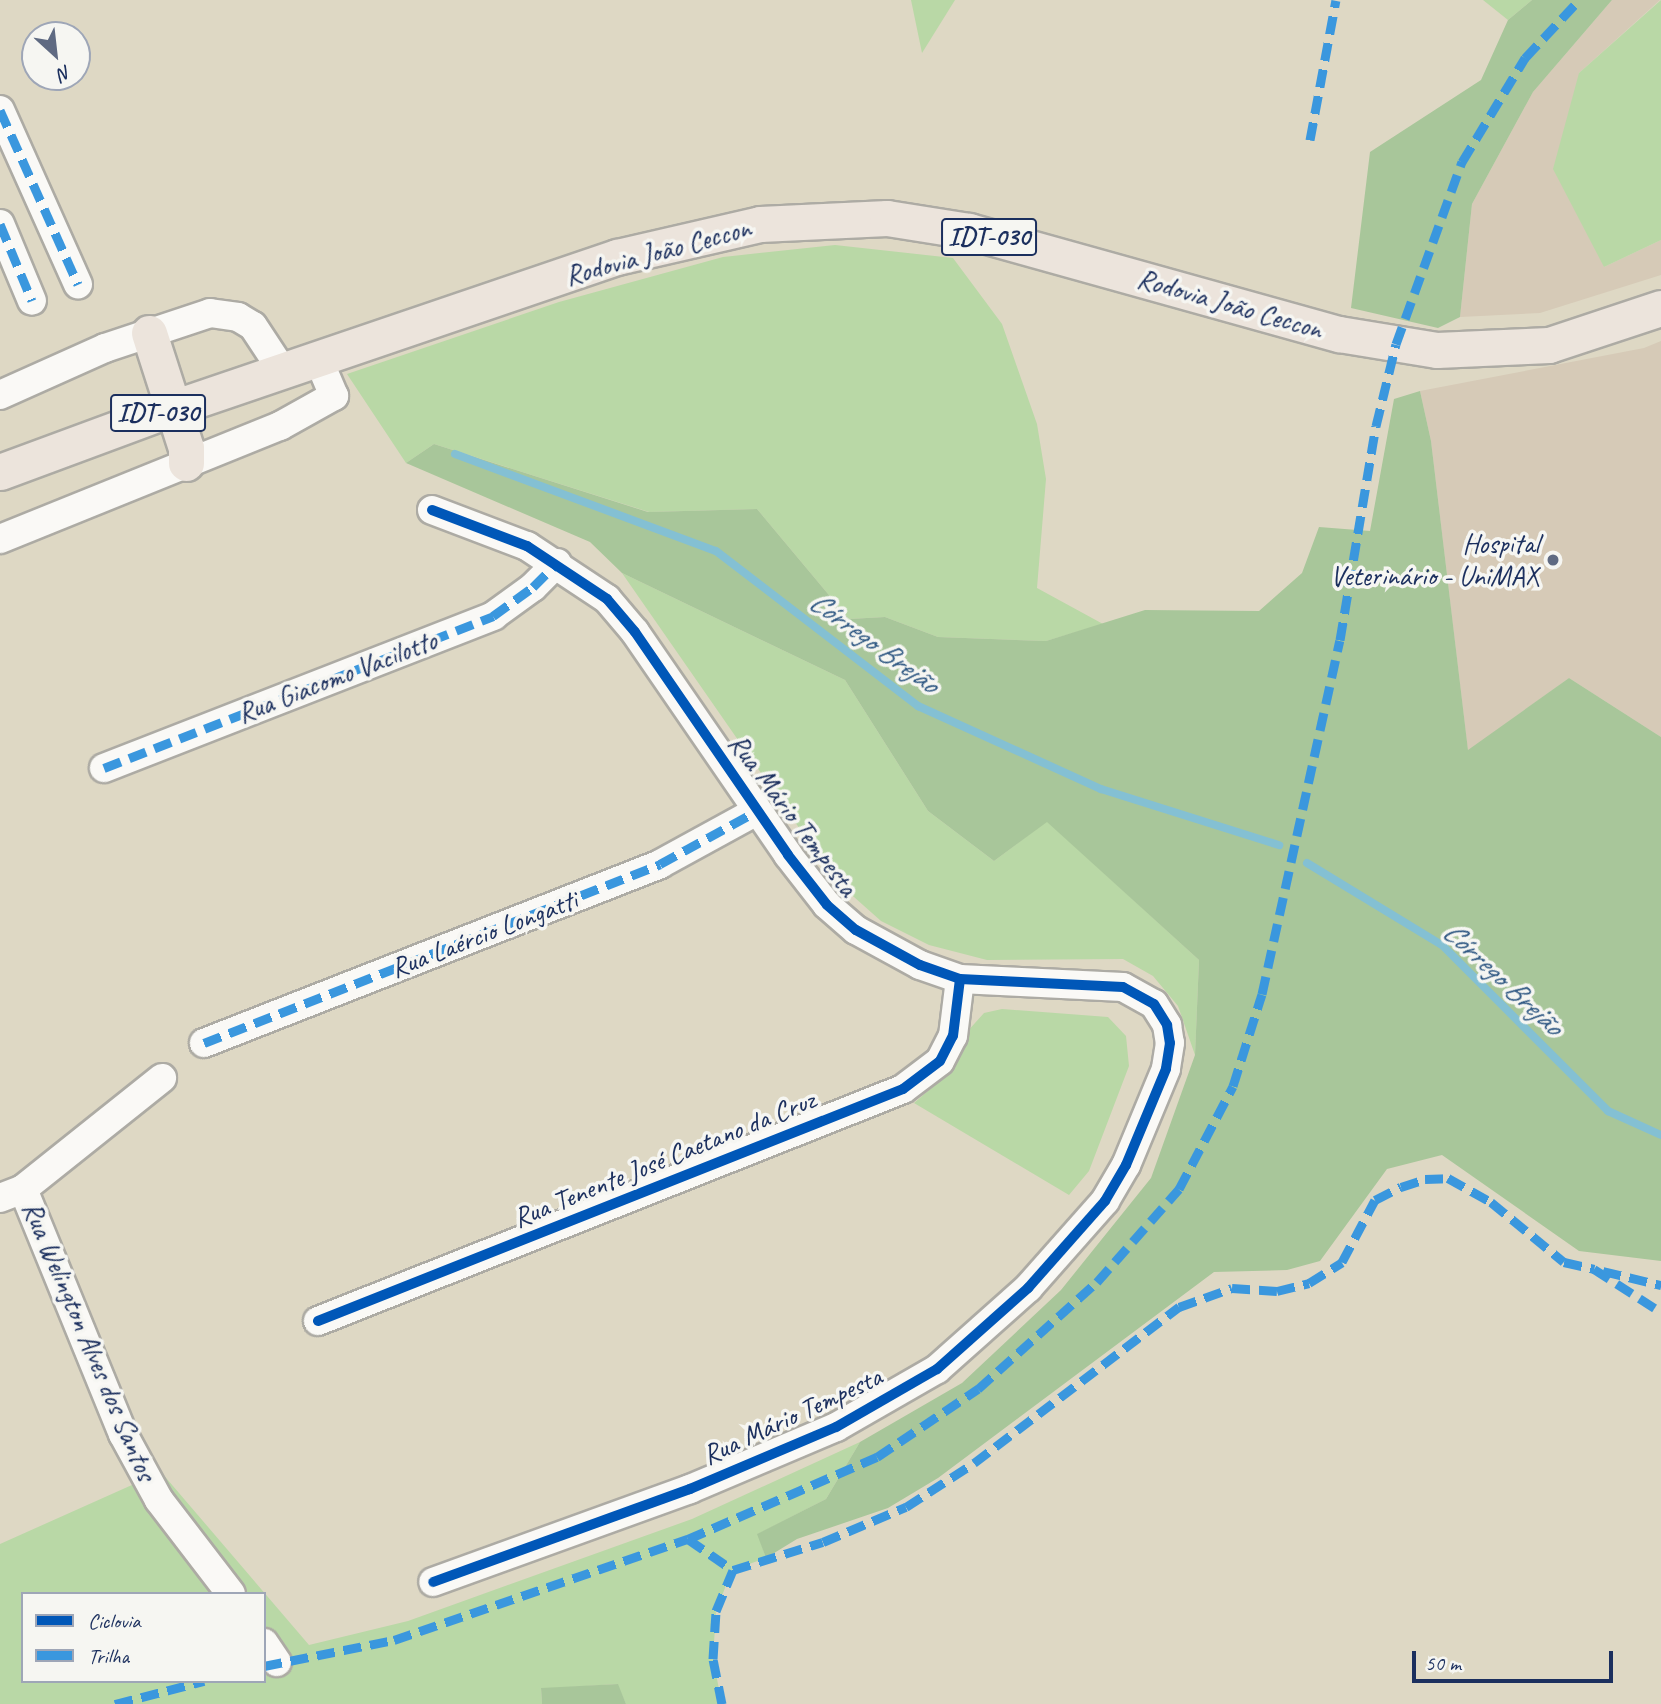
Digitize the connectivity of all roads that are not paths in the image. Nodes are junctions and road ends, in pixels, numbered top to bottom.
1 (0, 110) edge
2 (0, 224) edge
3 (78, 284) dead end
4 (32, 301) dead end
5 (1661, 308) edge
6 (149, 333) junction
7 (319, 360) junction
8 (284, 373) junction
9 (0, 395) edge
10 (185, 404) junction
11 (198, 458) junction
12 (0, 472) edge
13 (432, 510) dead end
14 (0, 539) edge
15 (557, 563) junction
16 (104, 768) dead end
17 (757, 811) junction
18 (960, 979) junction
19 (204, 1043) dead end
20 (162, 1077) dead end
21 (12, 1194) edge
22 (318, 1321) dead end
23 (433, 1582) dead end
24 (229, 1592) edge

1 - 3 street
2 - 4 street
5 - 7 main road, Rodovia João Ceccon / IDT-030
6 - 8 street
6 - 9 street
6 - 10 main road
7 - 8 main road, Rodovia João Ceccon / IDT-030
7 - 11 street
8 - 10 main road, Rodovia João Ceccon / IDT-030
10 - 11 main road
10 - 12 main road, Rodovia João Ceccon / IDT-030
11 - 14 street
13 - 15 street, Rua Mário Tempesta
15 - 16 street, Rua Giacomo Vacilotto
15 - 17 street, Rua Mário Tempesta
17 - 18 street, Rua Mário Tempesta
17 - 19 street, Rua Laércio Longatti
18 - 22 street, Rua Tenente José Caetano da Cruz
18 - 23 street, Rua Mário Tempesta
20 - 21 street
21 - 24 street, Rua Welington Alves dos Santos

